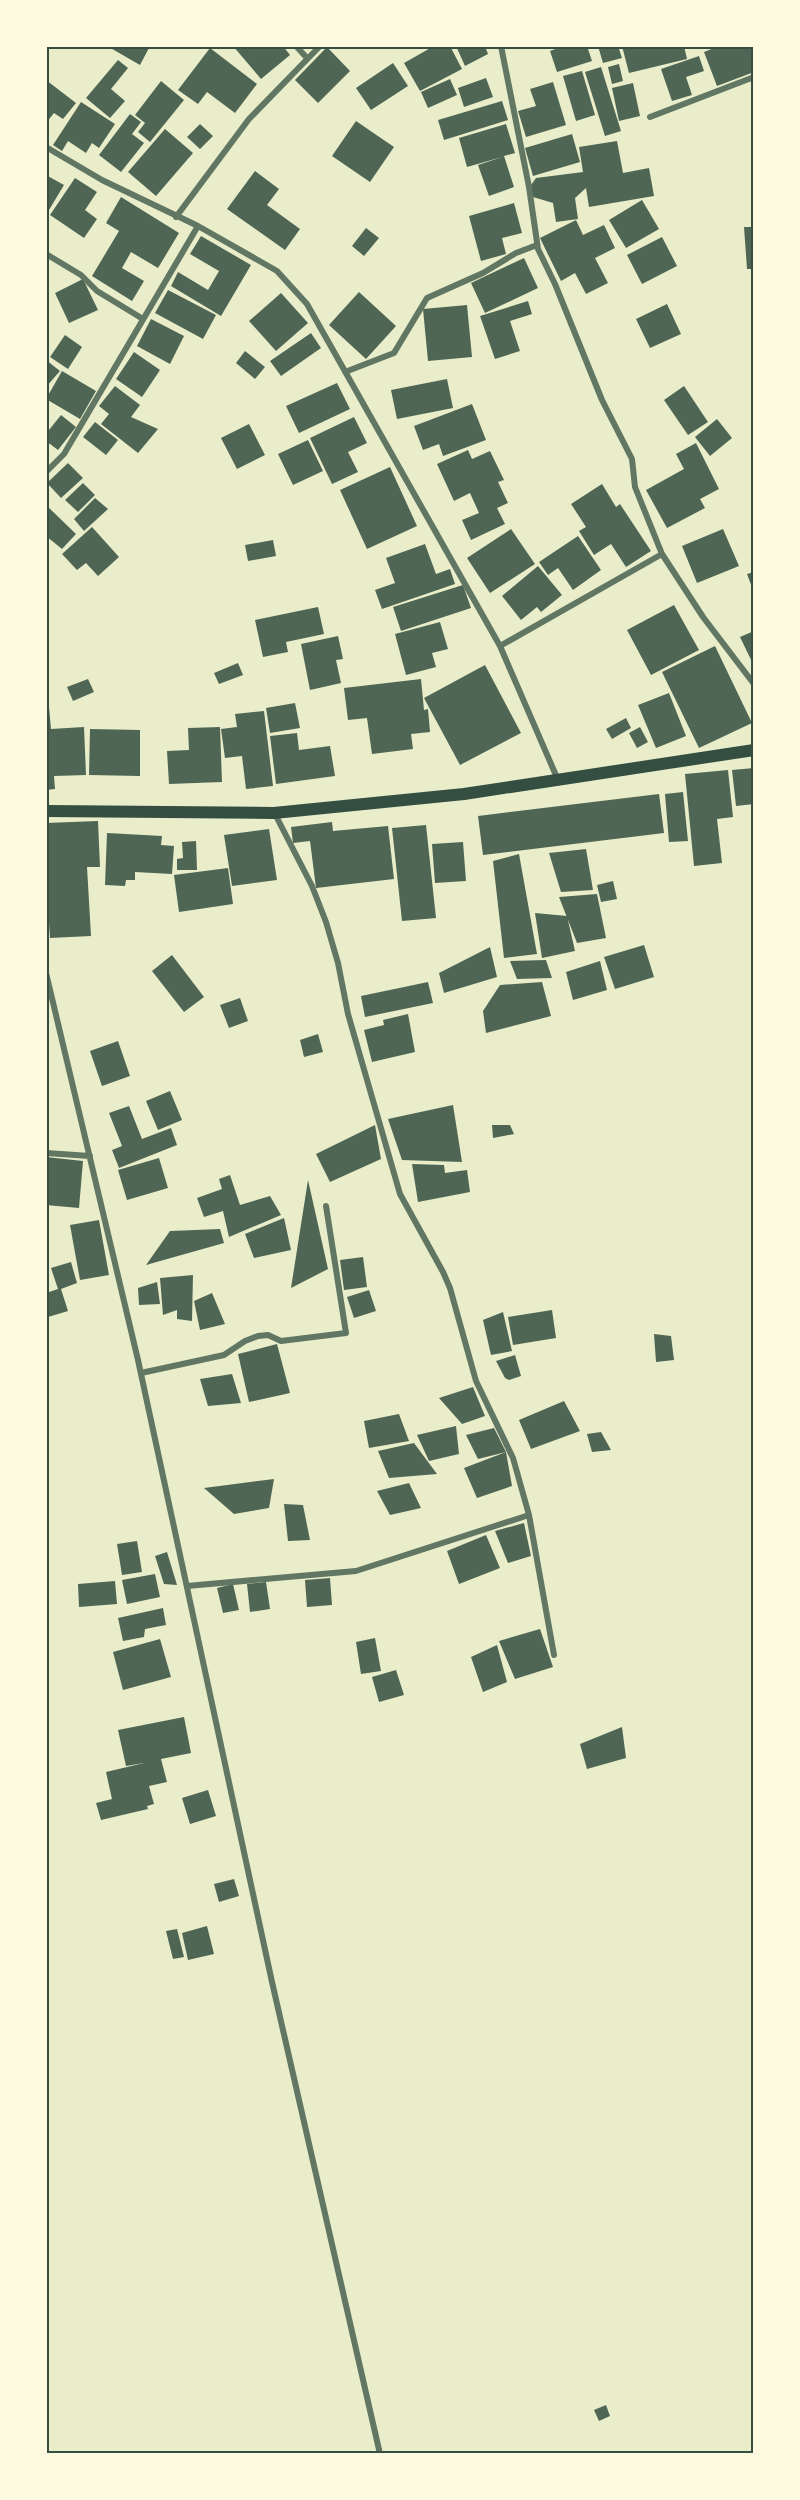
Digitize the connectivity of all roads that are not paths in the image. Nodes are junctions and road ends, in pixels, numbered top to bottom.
1 (296, 46) edge
2 (320, 46) edge
3 (501, 46) edge
4 (307, 58) junction
5 (753, 77) edge
6 (650, 117) dead end
7 (46, 147) edge
8 (176, 217) junction
9 (198, 226) junction
10 (537, 245) junction
11 (46, 254) edge
12 (143, 319) junction
13 (345, 372) junction
14 (46, 472) edge
15 (662, 554) junction
16 (500, 646) junction
17 (753, 684) edge
18 (753, 750) edge
19 (558, 780) junction
20 (46, 811) edge
21 (274, 813) junction
22 (46, 973) edge
23 (46, 1153) edge
24 (90, 1156) junction
25 (326, 1206) dead end
26 (141, 1374) junction
27 (529, 1515) junction
28 (187, 1586) junction
29 (554, 1654) dead end
30 (380, 2454) edge

1 - 4 street
2 - 4 street
3 - 10 street
4 - 8 street
5 - 6 street
7 - 8 street
8 - 9 street
9 - 12 street
9 - 13 street
10 - 13 street
10 - 15 street
11 - 12 street
12 - 14 street
13 - 16 street
15 - 16 street
15 - 17 street
16 - 19 street
18 - 19 main road
19 - 21 main road
20 - 21 main road
21 - 27 street
22 - 24 street
23 - 24 street
24 - 26 street
25 - 26 street
26 - 28 street
27 - 28 street
27 - 29 street
28 - 30 street

